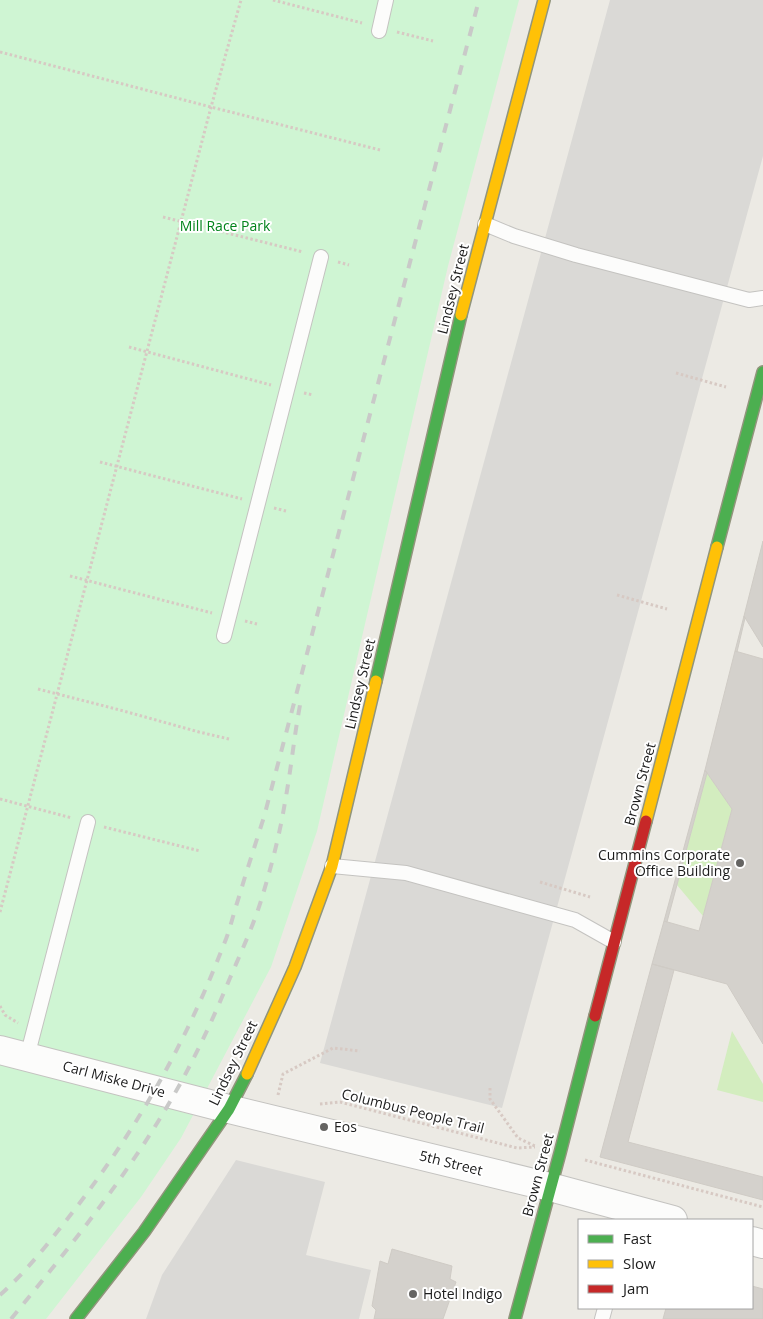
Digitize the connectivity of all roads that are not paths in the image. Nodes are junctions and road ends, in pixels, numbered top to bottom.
1 (386, 0) edge
2 (544, 0) edge
3 (380, 30) road end
4 (485, 224) junction
5 (321, 257) road end
6 (763, 298) edge
7 (763, 372) edge
8 (224, 636) dead end
9 (88, 822) dead end
10 (332, 866) junction
11 (614, 942) junction
12 (0, 1050) edge
13 (27, 1057) junction
14 (235, 1098) junction
15 (550, 1188) junction
16 (629, 1215) edge
17 (664, 1219) edge
18 (76, 1319) edge
19 (515, 1319) edge

1 - 3 lane
2 - 4 main road, Lindsey Street
4 - 6 lane
4 - 10 main road, Lindsey Street
5 - 8 lane
7 - 11 main road, Brown Street
9 - 13 lane
10 - 11 lane
10 - 14 main road, Lindsey Street
11 - 15 main road, Brown Street
12 - 13 street, Carl Miske Drive
13 - 14 street, Carl Miske Drive
14 - 15 street, 5th Street
14 - 18 main road, Lindsey Street
15 - 16 street, 5th Street
15 - 19 main road, Brown Street
16 - 17 street, 5th Street

